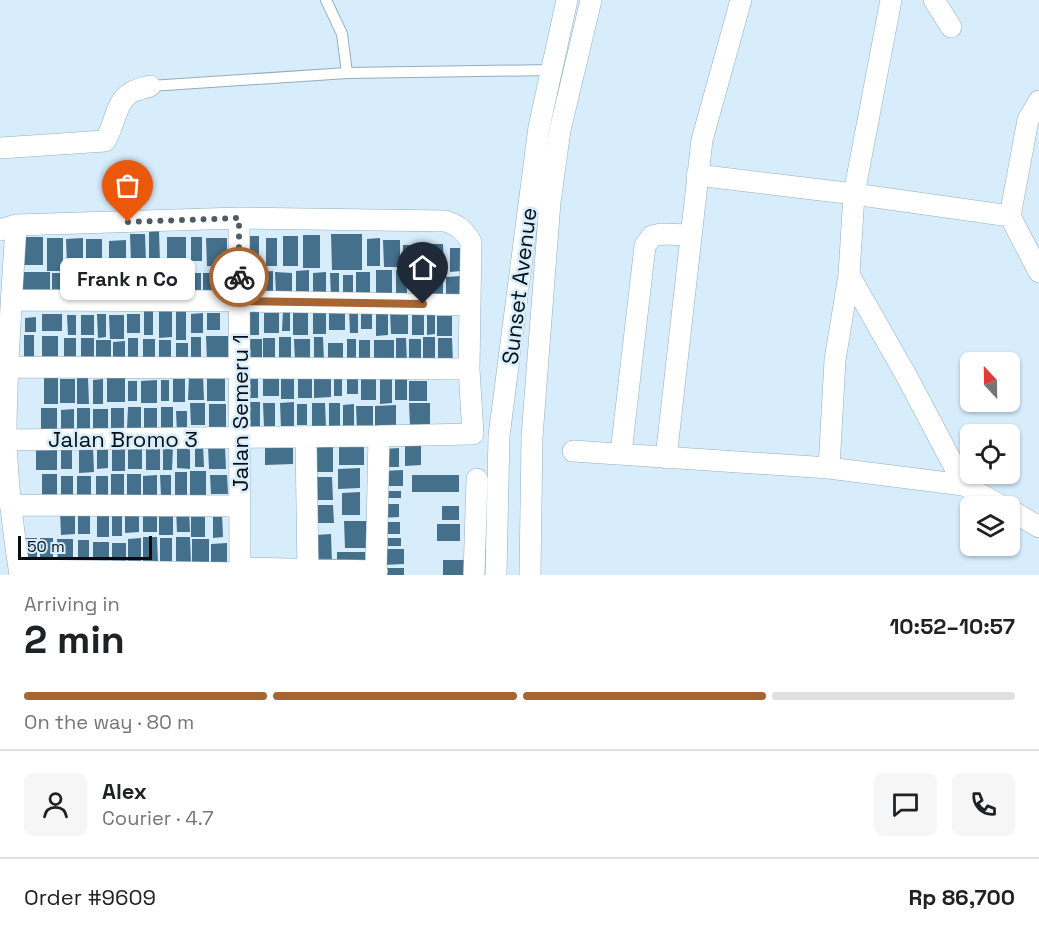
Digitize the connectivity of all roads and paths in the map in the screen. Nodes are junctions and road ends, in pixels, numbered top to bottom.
1 (326, 0) edge
2 (567, 0) edge
3 (591, 0) edge
4 (741, 0) edge
5 (891, 0) edge
6 (934, 0) edge
7 (951, 27) dead end
8 (551, 70) junction
9 (347, 73) junction
10 (150, 86) joint
11 (1039, 101) edge
12 (0, 148) edge
13 (697, 175) junction
14 (854, 194) junction
15 (1010, 216) junction
16 (239, 218) junction
17 (8, 228) edge
18 (690, 235) junction
19 (1039, 272) edge
20 (849, 274) junction
21 (12, 300) junction
22 (240, 301) junction
23 (469, 305) junction
24 (7, 368) junction
25 (238, 368) junction
26 (469, 369) junction
27 (379, 436) junction
28 (240, 438) junction
29 (306, 438) junction
30 (6, 440) junction
31 (573, 451) dead end
32 (621, 453) junction
33 (666, 458) junction
34 (829, 468) junction
35 (477, 479) dead end
36 (964, 485) junction
37 (984, 496) edge
38 (10, 505) junction
39 (240, 506) junction
40 (1020, 516) edge
41 (1039, 526) edge
42 (20, 572) edge
43 (240, 572) edge
44 (308, 572) edge
45 (376, 573) edge
46 (474, 575) edge
47 (496, 575) edge
48 (530, 575) edge

1 - 9 lane
2 - 8 street, Sunset Avenue
3 - 48 street, Sunset Avenue
4 - 13 street
5 - 14 street
6 - 7 street
8 - 9 lane
8 - 47 street, Sunset Avenue
9 - 10 lane
10 - 12 street
11 - 15 street
13 - 14 street
13 - 18 street
14 - 15 street
14 - 20 street
15 - 19 street
16 - 17 street
16 - 22 street
16 - 23 street
17 - 21 street
18 - 32 street
18 - 33 street
20 - 34 street
20 - 36 street
21 - 22 street
21 - 24 street
22 - 23 street, Jalan Semeru 1
22 - 25 street, Jalan Semeru 1
23 - 26 street
24 - 25 street
24 - 30 street
25 - 26 street
25 - 28 street, Jalan Semeru 1
26 - 27 street, Jalan Bromo 3
27 - 29 street, Jalan Bromo 3
27 - 45 street
28 - 29 street, Jalan Bromo 3
28 - 30 street, Jalan Bromo 3
28 - 39 street, Jalan Semeru 1
29 - 44 street
30 - 38 street
31 - 32 street
32 - 33 street
33 - 34 street
34 - 36 street
35 - 46 street
36 - 37 street
38 - 39 street
38 - 42 street
39 - 43 street, Jalan Semeru 1
40 - 41 street
42 - 43 street
43 - 44 street
44 - 45 street

